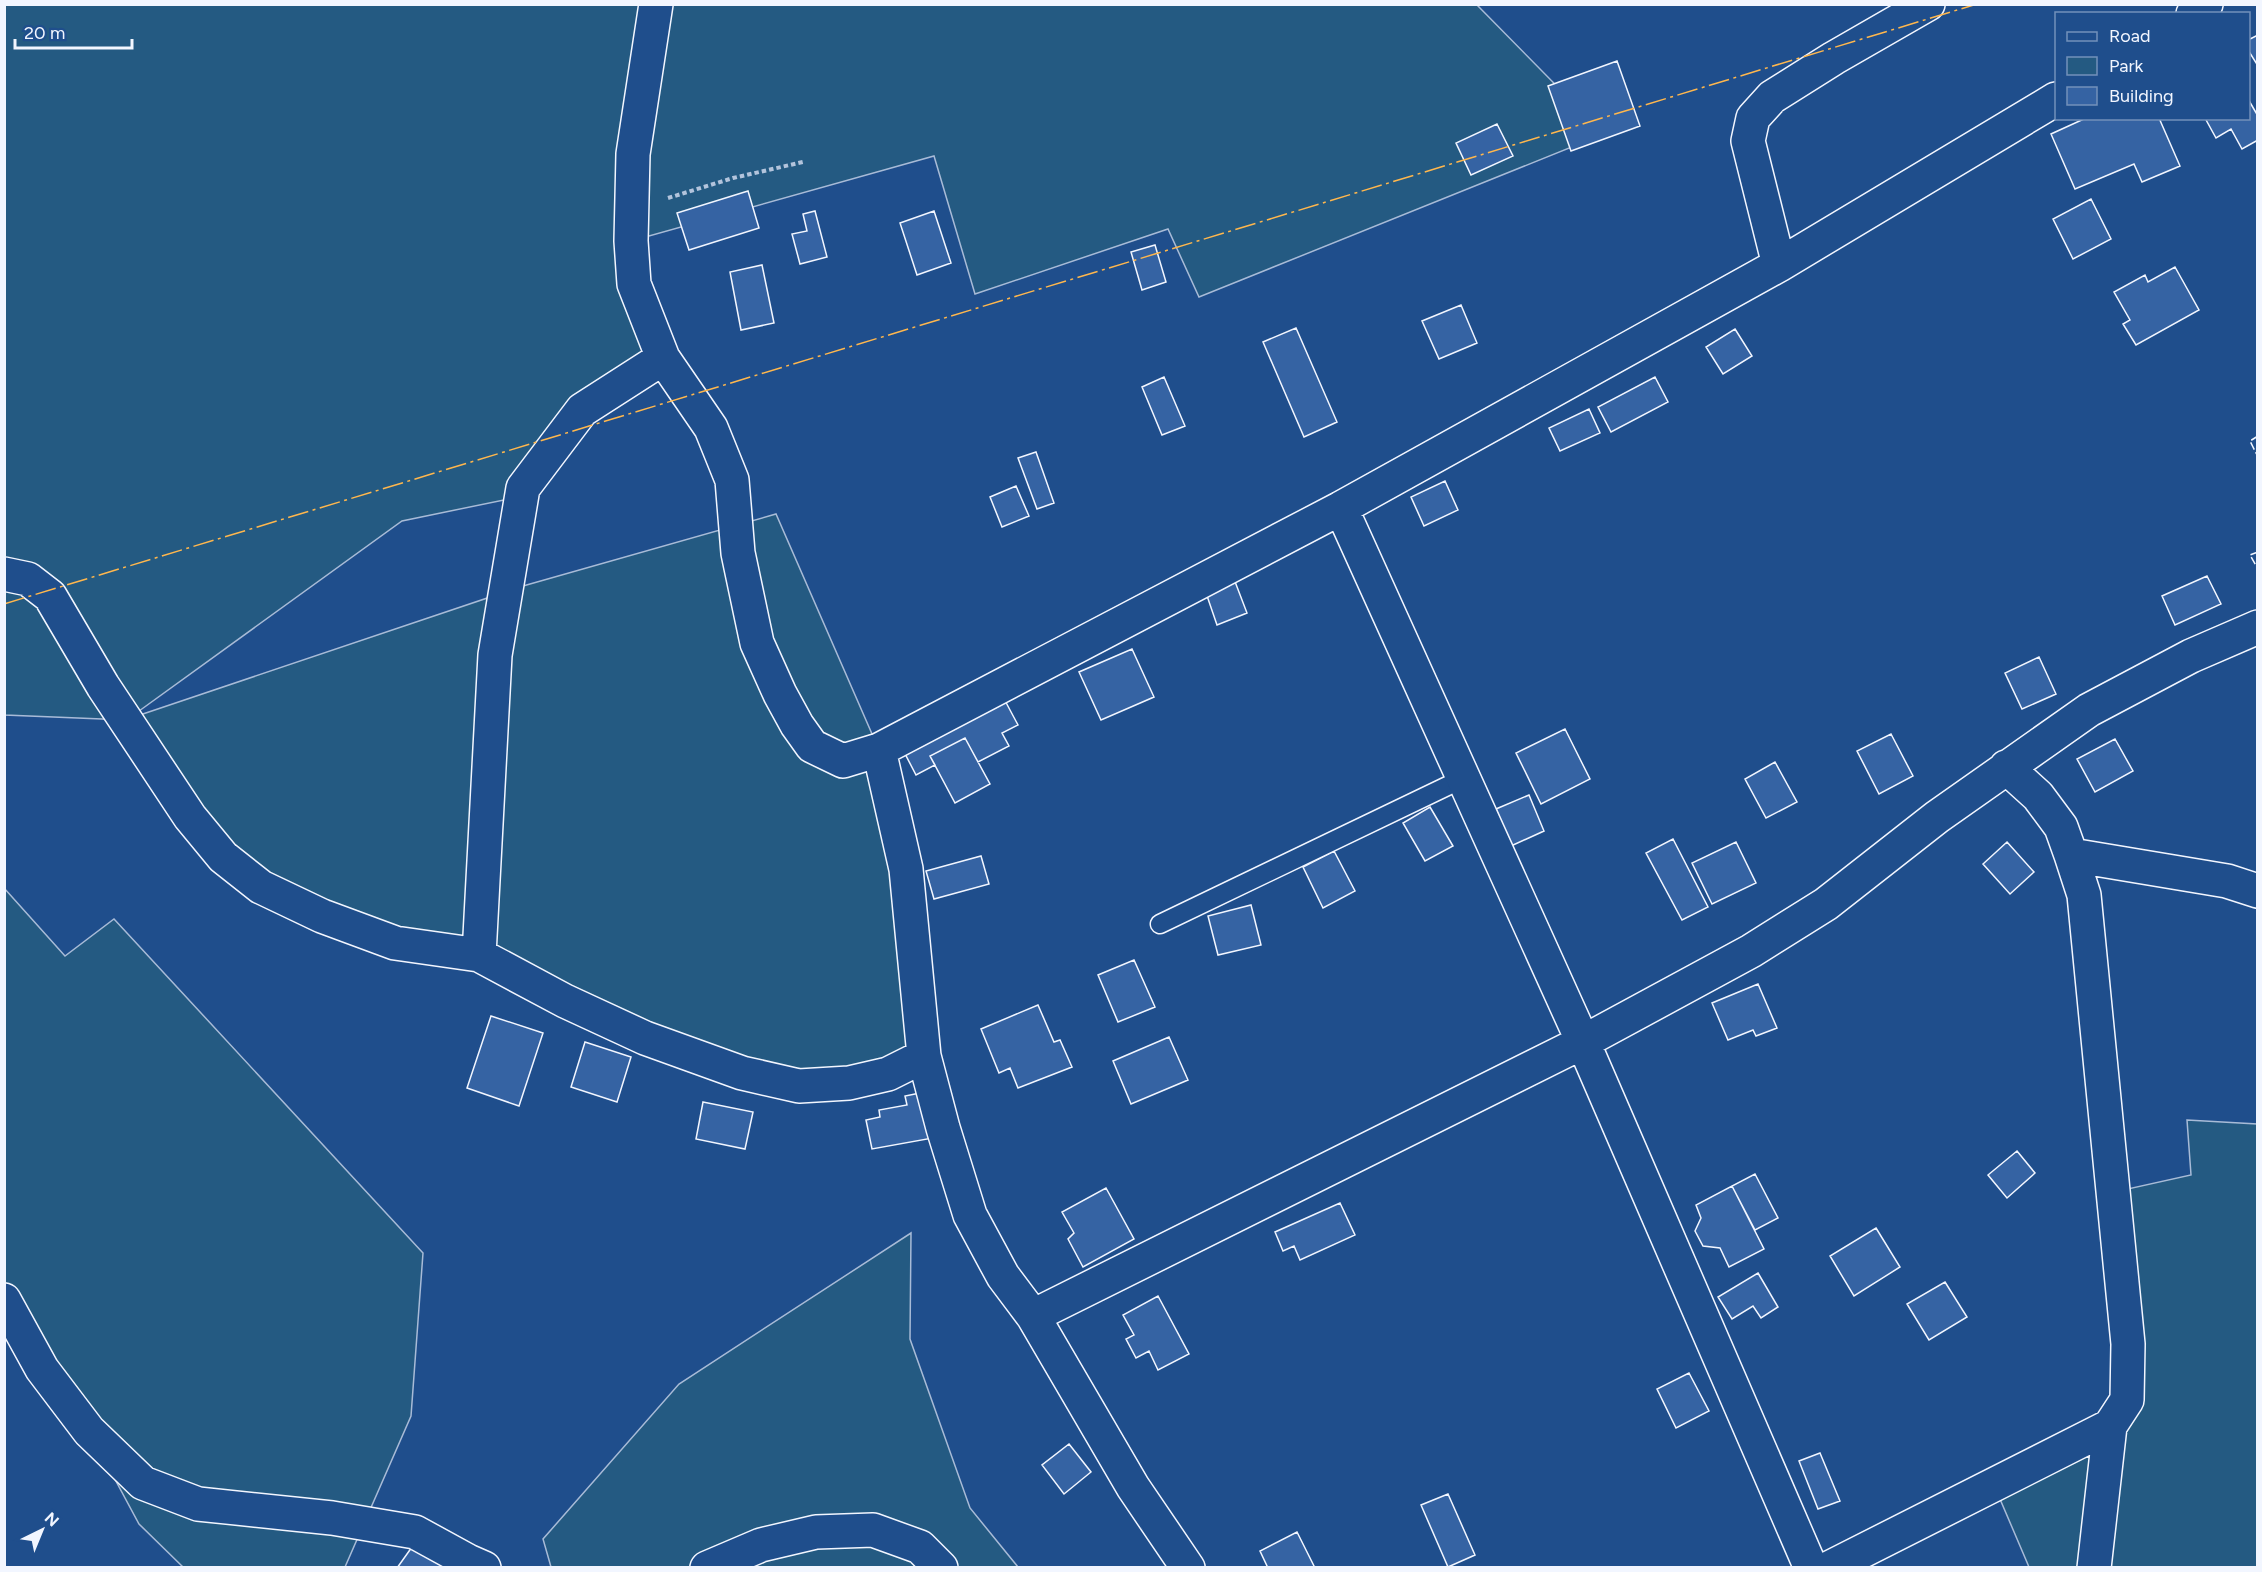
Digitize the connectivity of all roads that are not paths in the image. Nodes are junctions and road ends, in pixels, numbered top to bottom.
1 (656, 4) edge
2 (1928, 4) edge
3 (2055, 100) edge
4 (1779, 265) junction
5 (663, 358) junction
6 (1341, 508) junction
7 (4, 574) edge
8 (2258, 627) edge
9 (879, 750) junction
10 (2006, 767) junction
11 (1464, 778) junction
12 (2071, 855) junction
13 (2258, 891) edge
14 (1160, 924) dead end
15 (478, 955) junction
16 (1583, 1042) junction
17 (924, 1056) junction
18 (4, 1300) edge
19 (1033, 1316) junction
20 (2110, 1426) junction
21 (484, 1568) edge
22 (707, 1568) edge
23 (941, 1568) edge
24 (1188, 1568) edge
25 (1811, 1568) edge
26 (1829, 1568) edge
27 (2094, 1568) edge

1 - 5 street
2 - 4 street
3 - 4 street
4 - 6 street
5 - 9 street
5 - 15 street
6 - 9 street
6 - 11 street
7 - 15 street
8 - 10 street
9 - 17 street
10 - 12 street
10 - 16 street
11 - 14 lane
11 - 16 street
12 - 13 street
12 - 20 street
15 - 17 street
16 - 19 street
16 - 25 street
17 - 19 street
18 - 21 street
19 - 24 street
20 - 26 street
20 - 27 street
22 - 23 street

